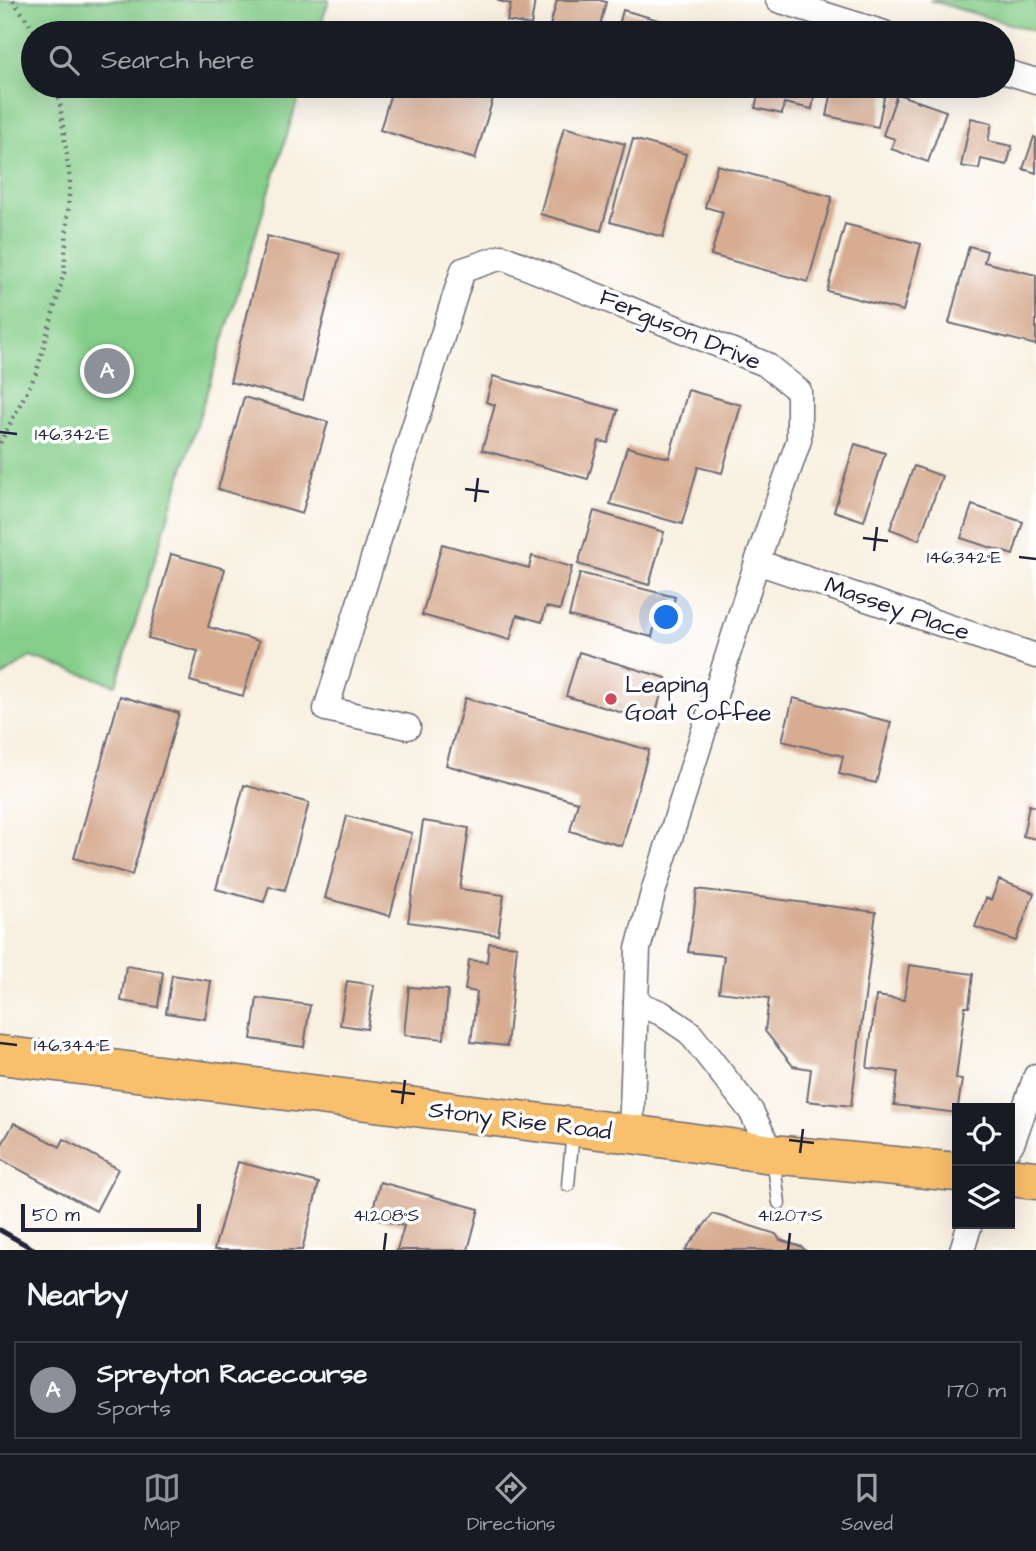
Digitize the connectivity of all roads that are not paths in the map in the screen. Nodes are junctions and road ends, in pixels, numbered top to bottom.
1 (778, 0) edge
2 (845, 21) edge
3 (1015, 75) edge
4 (1036, 81) edge
5 (757, 562) junction
6 (1036, 656) edge
7 (408, 727) dead end
8 (636, 1003) junction
9 (0, 1055) edge
10 (1036, 1076) edge
11 (574, 1128) junction
12 (631, 1135) junction
13 (1015, 1135) edge
14 (772, 1154) junction
15 (952, 1171) edge
16 (1015, 1178) edge
17 (1036, 1180) edge
18 (568, 1185) dead end
19 (779, 1203) dead end
20 (968, 1229) edge
21 (962, 1250) edge

1 - 2 street
3 - 4 street
5 - 6 street, Massey Place
5 - 7 street, Ferguson Drive
5 - 8 street, Ferguson Drive
8 - 12 street, Ferguson Drive
8 - 14 street
9 - 11 main road, Stony Rise Road
10 - 13 street
11 - 12 main road, Stony Rise Road
11 - 18 lane
12 - 14 main road, Stony Rise Road
14 - 15 main road, Stony Rise Road
14 - 19 lane
16 - 17 main road
20 - 21 street

